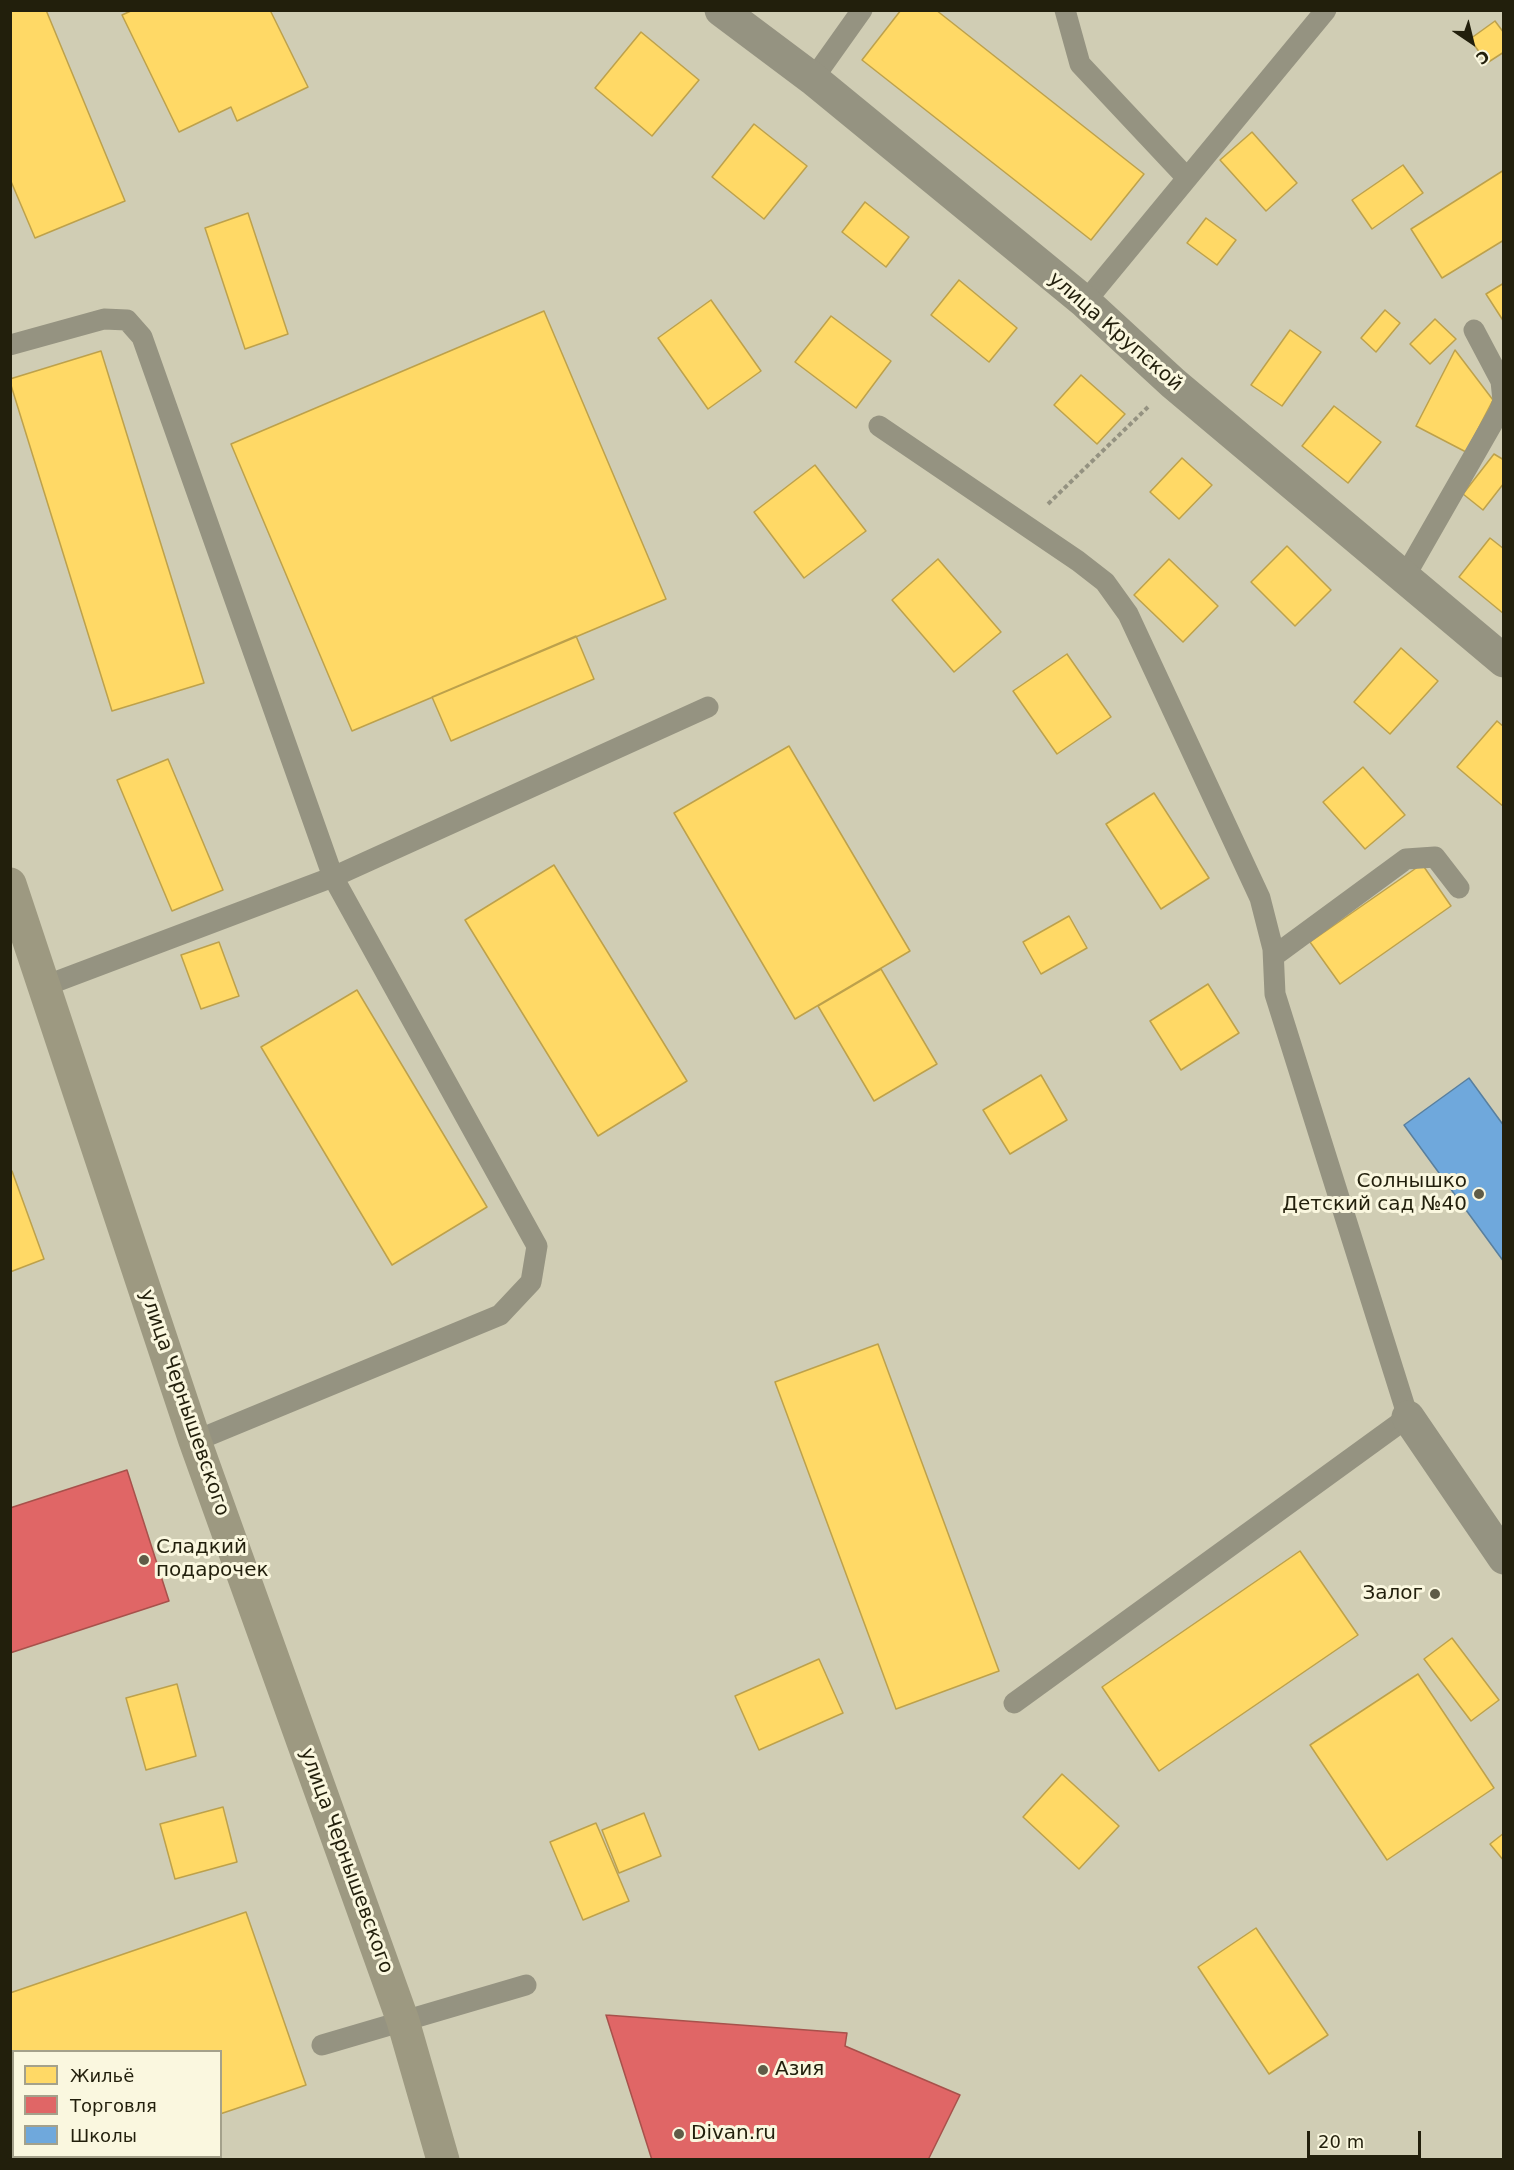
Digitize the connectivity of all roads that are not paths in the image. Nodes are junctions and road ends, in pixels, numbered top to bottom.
1 (721, 10) edge
2 (862, 10) edge
3 (1065, 10) edge
4 (1326, 10) edge
5 (813, 79) junction
6 (1187, 178) junction
7 (1085, 302) junction
8 (1474, 330) dead end
9 (10, 345) edge
10 (879, 426) dead end
11 (1404, 578) junction
12 (1503, 661) edge
13 (708, 707) dead end
14 (333, 877) junction
15 (10, 884) edge
16 (1459, 888) dead end
17 (1274, 956) junction
18 (42, 987) junction
19 (1408, 1417) junction
20 (195, 1441) junction
21 (1503, 1558) edge
22 (1014, 1703) dead end
23 (526, 1985) dead end
24 (403, 2021) junction
25 (322, 2045) dead end
26 (443, 2160) edge

1 - 5 street, улица Крупской
2 - 5 lane
3 - 6 lane
4 - 6 lane
5 - 7 street, улица Крупской
6 - 7 lane
7 - 11 street, улица Крупской
8 - 11 lane
9 - 14 lane
10 - 17 lane
11 - 12 street, улица Крупской
13 - 14 lane
14 - 18 lane
14 - 20 lane
15 - 18 main road, улица Чернышевского
16 - 17 lane
17 - 19 lane
18 - 20 main road, улица Чернышевского
19 - 21 street
19 - 22 lane
20 - 24 main road, улица Чернышевского
23 - 24 lane
24 - 25 lane
24 - 26 main road, улица Чернышевского

